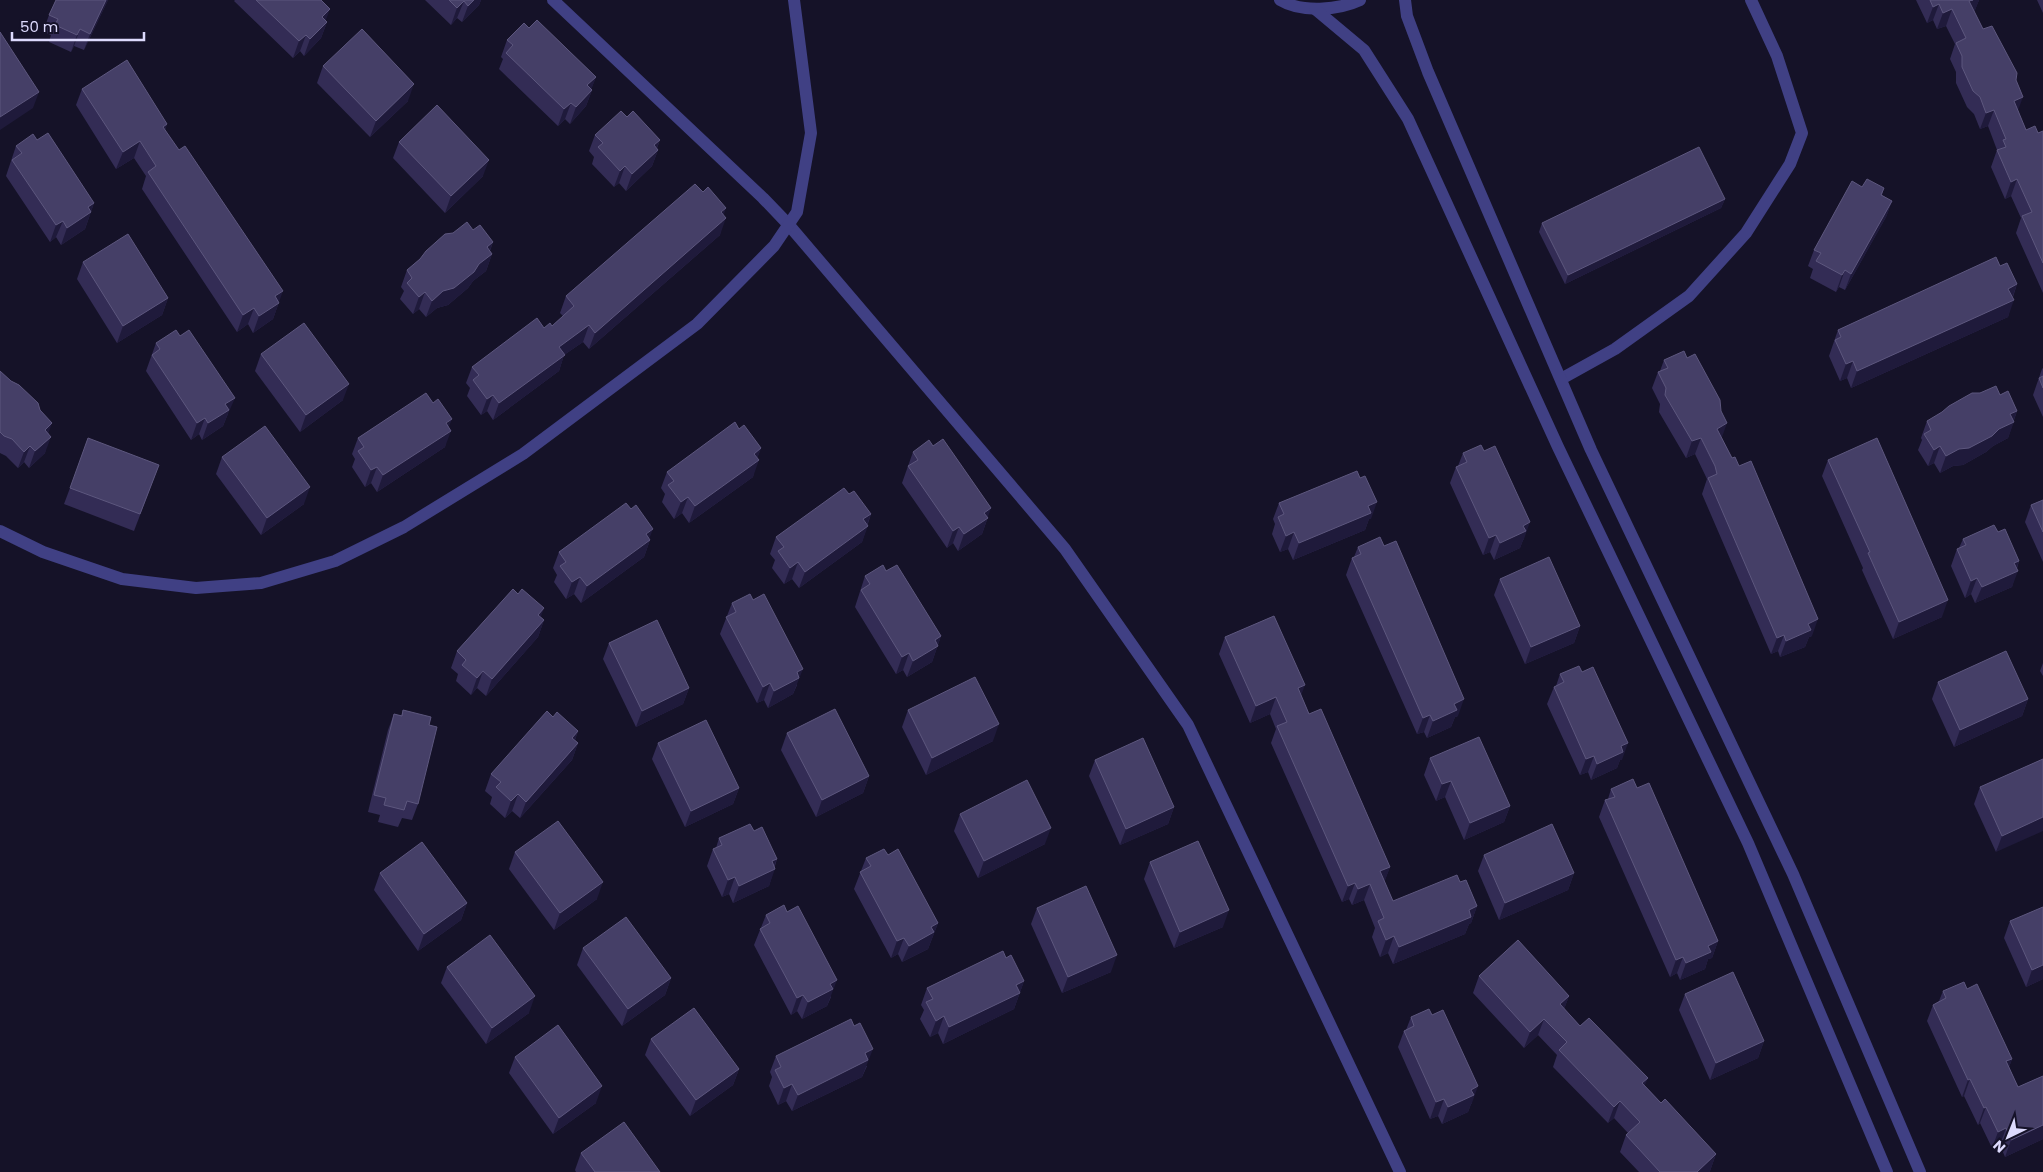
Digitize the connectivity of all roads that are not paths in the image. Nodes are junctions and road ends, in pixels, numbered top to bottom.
1 (553, 0) edge
2 (794, 0) edge
3 (1280, 0) edge
4 (1360, 0) edge
5 (1405, 0) edge
6 (1751, 0) edge
7 (1315, 9) junction
8 (788, 224) junction
9 (1560, 379) junction
10 (0, 531) edge
11 (1400, 1172) edge
12 (1887, 1172) edge
13 (1920, 1172) edge

1 - 8 street
2 - 8 street
3 - 7 street
4 - 7 street
5 - 9 street
6 - 9 street
7 - 12 street
8 - 10 street
8 - 11 street
9 - 13 street

